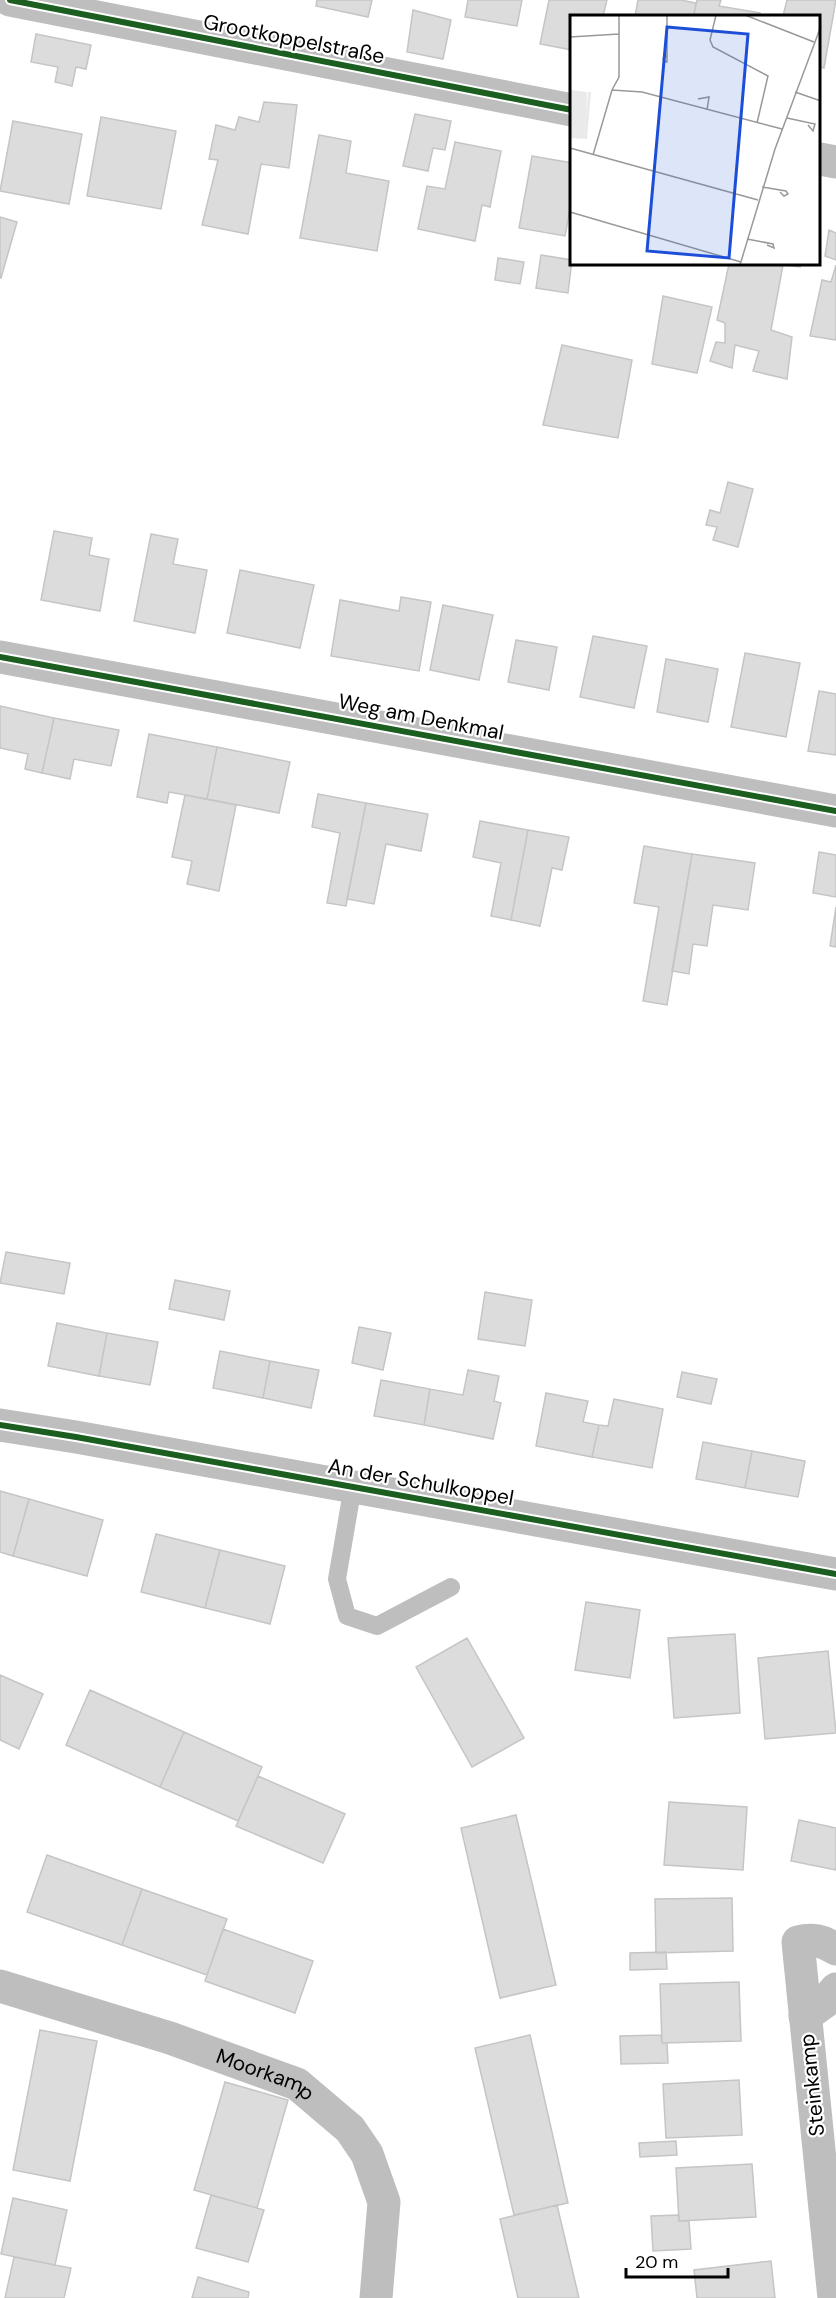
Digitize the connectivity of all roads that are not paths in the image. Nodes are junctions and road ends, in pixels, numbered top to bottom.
1 (10, 0) edge
2 (570, 110) edge
3 (821, 159) edge
4 (836, 162) edge
5 (0, 657) edge
6 (836, 811) edge
7 (0, 1425) edge
8 (353, 1486) junction
9 (836, 1574) edge
10 (451, 1587) dead end
11 (836, 1949) edge
12 (0, 1986) edge
13 (836, 1989) edge
14 (805, 2016) junction
15 (376, 2298) edge
16 (834, 2298) edge

1 - 2 street, Grootkoppelstraße
3 - 4 street
5 - 6 street, Weg am Denkmal
7 - 8 street, An der Schulkoppel
8 - 9 street, An der Schulkoppel
8 - 10 lane
11 - 14 street, Steinkamp
12 - 15 street, Moorkamp
13 - 14 street, Steinkamp
14 - 16 street, Steinkamp

